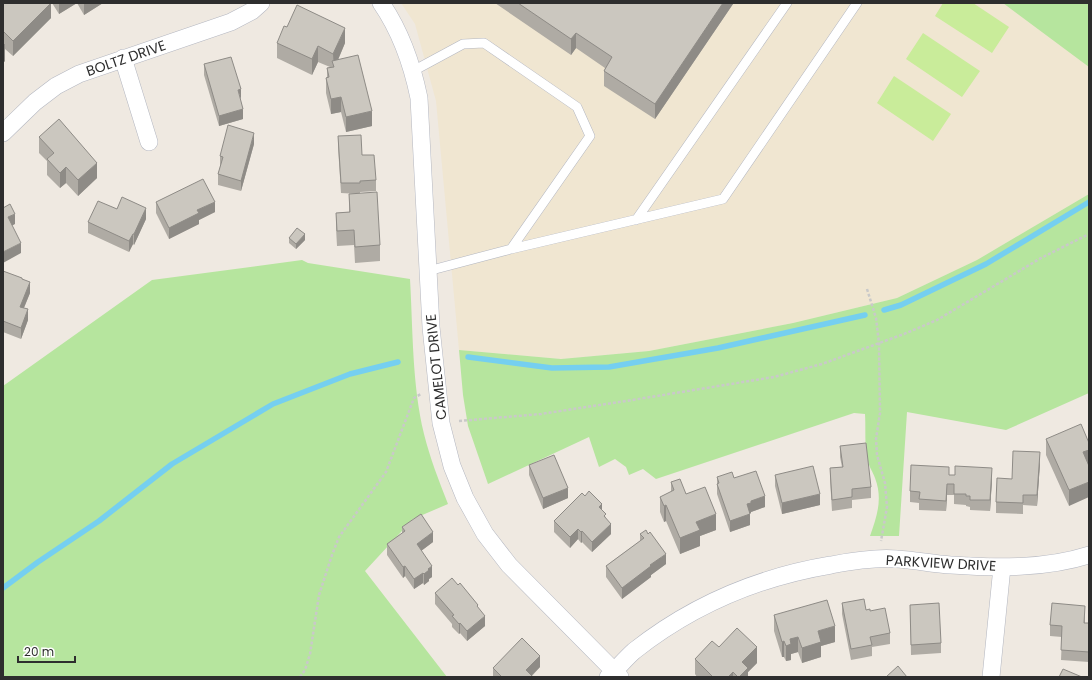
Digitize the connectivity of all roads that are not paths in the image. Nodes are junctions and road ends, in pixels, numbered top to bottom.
1 (261, 3) edge
2 (381, 3) edge
3 (788, 3) edge
4 (857, 3) edge
5 (123, 58) junction
6 (413, 71) junction
7 (3, 133) edge
8 (149, 142) dead end
9 (636, 220) junction
10 (511, 249) junction
11 (428, 271) junction
12 (1089, 555) edge
13 (1002, 567) junction
14 (614, 675) edge
15 (992, 677) edge

1 - 5 street, BOLTZ DRIVE
2 - 6 street, CAMELOT DRIVE
3 - 9 lane
4 - 9 lane
5 - 7 street, BOLTZ DRIVE
5 - 8 street
6 - 10 lane
6 - 11 street, CAMELOT DRIVE
9 - 10 lane
10 - 11 lane
11 - 14 street, CAMELOT DRIVE
12 - 13 street, PARKVIEW DRIVE
13 - 14 street, PARKVIEW DRIVE
13 - 15 street

